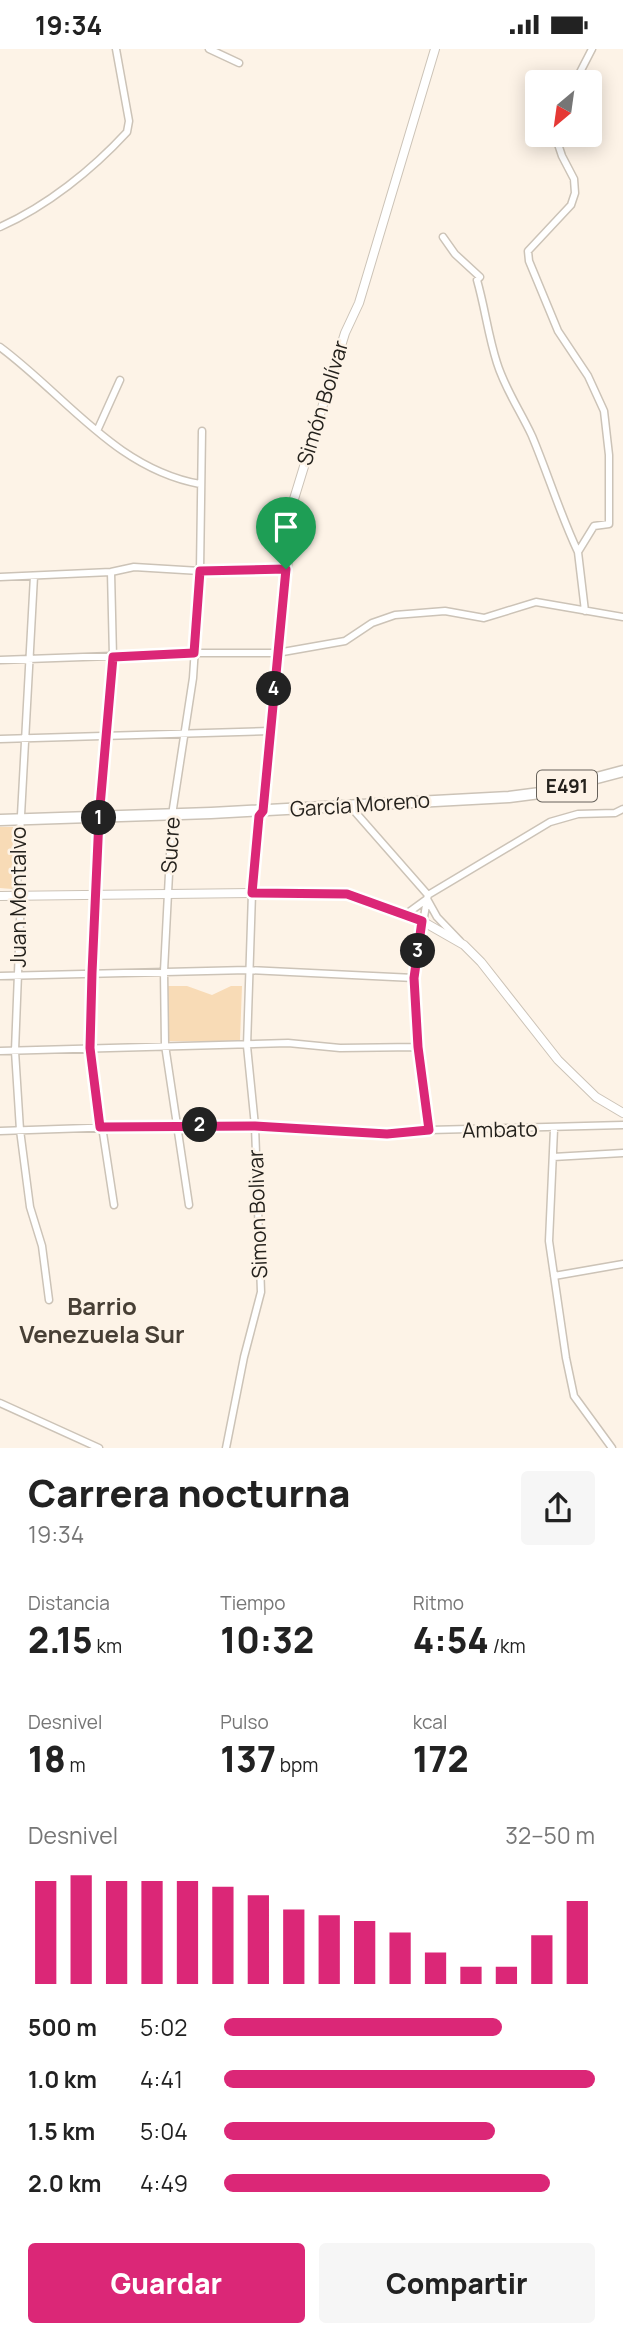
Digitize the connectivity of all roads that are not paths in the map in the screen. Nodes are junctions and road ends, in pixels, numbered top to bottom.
1 (116, 49) edge
2 (209, 49) edge
3 (435, 49) edge
4 (592, 49) edge
5 (239, 63) dead end
6 (581, 70) edge
7 (559, 147) edge
8 (0, 227) edge
9 (443, 237) dead end
10 (0, 347) edge
11 (120, 380) dead end
12 (97, 431) junction
13 (202, 431) dead end
14 (200, 484) junction
15 (578, 552) junction
16 (286, 569) junction
17 (200, 571) junction
18 (111, 572) junction
19 (34, 576) junction
20 (0, 577) edge
21 (585, 611) junction
22 (623, 617) edge
23 (194, 653) junction
24 (277, 653) junction
25 (113, 657) junction
26 (30, 659) junction
27 (0, 660) edge
28 (270, 731) junction
29 (187, 733) junction
30 (106, 735) junction
31 (25, 737) junction
32 (0, 739) edge
33 (623, 771) edge
34 (349, 805) junction
35 (623, 809) edge
36 (263, 811) junction
37 (172, 814) junction
38 (99, 818) junction
39 (19, 819) junction
40 (0, 820) edge
41 (252, 893) junction
42 (168, 894) junction
43 (94, 895) junction
44 (0, 896) edge
45 (21, 896) junction
46 (427, 897) junction
47 (405, 915) junction
48 (422, 921) junction
49 (464, 945) junction
50 (248, 970) junction
51 (164, 971) junction
52 (92, 973) junction
53 (19, 975) junction
54 (0, 976) edge
55 (414, 978) junction
56 (165, 1045) junction
57 (247, 1046) junction
58 (418, 1047) junction
59 (90, 1048) junction
60 (0, 1051) edge
61 (15, 1051) junction
62 (623, 1113) edge
63 (176, 1125) junction
64 (623, 1125) edge
65 (255, 1126) junction
66 (100, 1127) junction
67 (554, 1129) junction
68 (20, 1130) junction
69 (429, 1130) junction
70 (0, 1131) edge
71 (623, 1153) edge
72 (553, 1157) junction
73 (114, 1205) dead end
74 (189, 1205) dead end
75 (623, 1264) edge
76 (554, 1276) junction
77 (49, 1300) dead end
78 (0, 1403) edge
79 (99, 1448) edge
80 (226, 1448) edge
81 (612, 1448) edge

1 - 8 street
2 - 5 street
3 - 16 street, Simón Bolívar
4 - 6 street
7 - 15 street
9 - 15 street
10 - 12 street
11 - 12 street
12 - 14 street
13 - 14 street, Sucre
14 - 17 street, Sucre
15 - 21 street
16 - 17 street
16 - 24 street, Simón Bolívar
17 - 18 street
17 - 23 street, Sucre
18 - 19 street
18 - 25 street
19 - 20 street
19 - 26 street, Juan Montalvo
21 - 22 street
21 - 24 street
23 - 24 street
23 - 25 street
23 - 29 street, Sucre
24 - 28 street, Simón Bolívar
25 - 26 street
25 - 30 street
26 - 27 street
26 - 31 street, Juan Montalvo
28 - 29 street
28 - 36 street, Simón Bolívar
29 - 30 street
29 - 37 street, Sucre
30 - 31 street
30 - 38 street
31 - 32 street
31 - 39 street, Juan Montalvo
33 - 34 highway, García Moreno / E491
34 - 36 highway, García Moreno / E491
34 - 46 street
35 - 46 street
36 - 37 highway, García Moreno / E491
36 - 41 street, Simon Bolivar
37 - 38 highway, García Moreno / E491
37 - 42 street, Sucre
38 - 39 highway, García Moreno / E491
38 - 43 street
39 - 40 highway, García Moreno / E491
39 - 45 street, Juan Montalvo
41 - 42 street
41 - 47 street
41 - 50 street, Simon Bolivar
42 - 43 street
42 - 51 street, Sucre
43 - 45 street
43 - 52 street
44 - 45 street
45 - 53 street, Juan Montalvo
46 - 47 street
46 - 48 street
46 - 49 street
47 - 48 street
48 - 49 street
48 - 55 street
49 - 62 street
50 - 51 street
50 - 55 street
50 - 57 street, Simon Bolivar
51 - 52 street
51 - 56 street, Sucre
52 - 53 street
52 - 59 street
53 - 54 street
53 - 61 street, Juan Montalvo
55 - 58 street
56 - 57 street
56 - 59 street
56 - 63 street, Sucre
57 - 58 street
57 - 65 street, Simon Bolivar
58 - 69 street
59 - 61 street
59 - 66 street
60 - 61 street
61 - 68 street, Juan Montalvo
63 - 65 street, Ambato
63 - 66 street, Ambato
63 - 74 street, Sucre
64 - 67 street, Ambato
65 - 69 street, Ambato
65 - 80 street, Simon Bolivar
66 - 68 street, Ambato
66 - 73 street
67 - 69 street, Ambato
67 - 72 street
68 - 70 street, Ambato
68 - 77 street, Juan Montalvo
71 - 72 street
72 - 76 street
75 - 76 street
76 - 81 street
78 - 79 street

